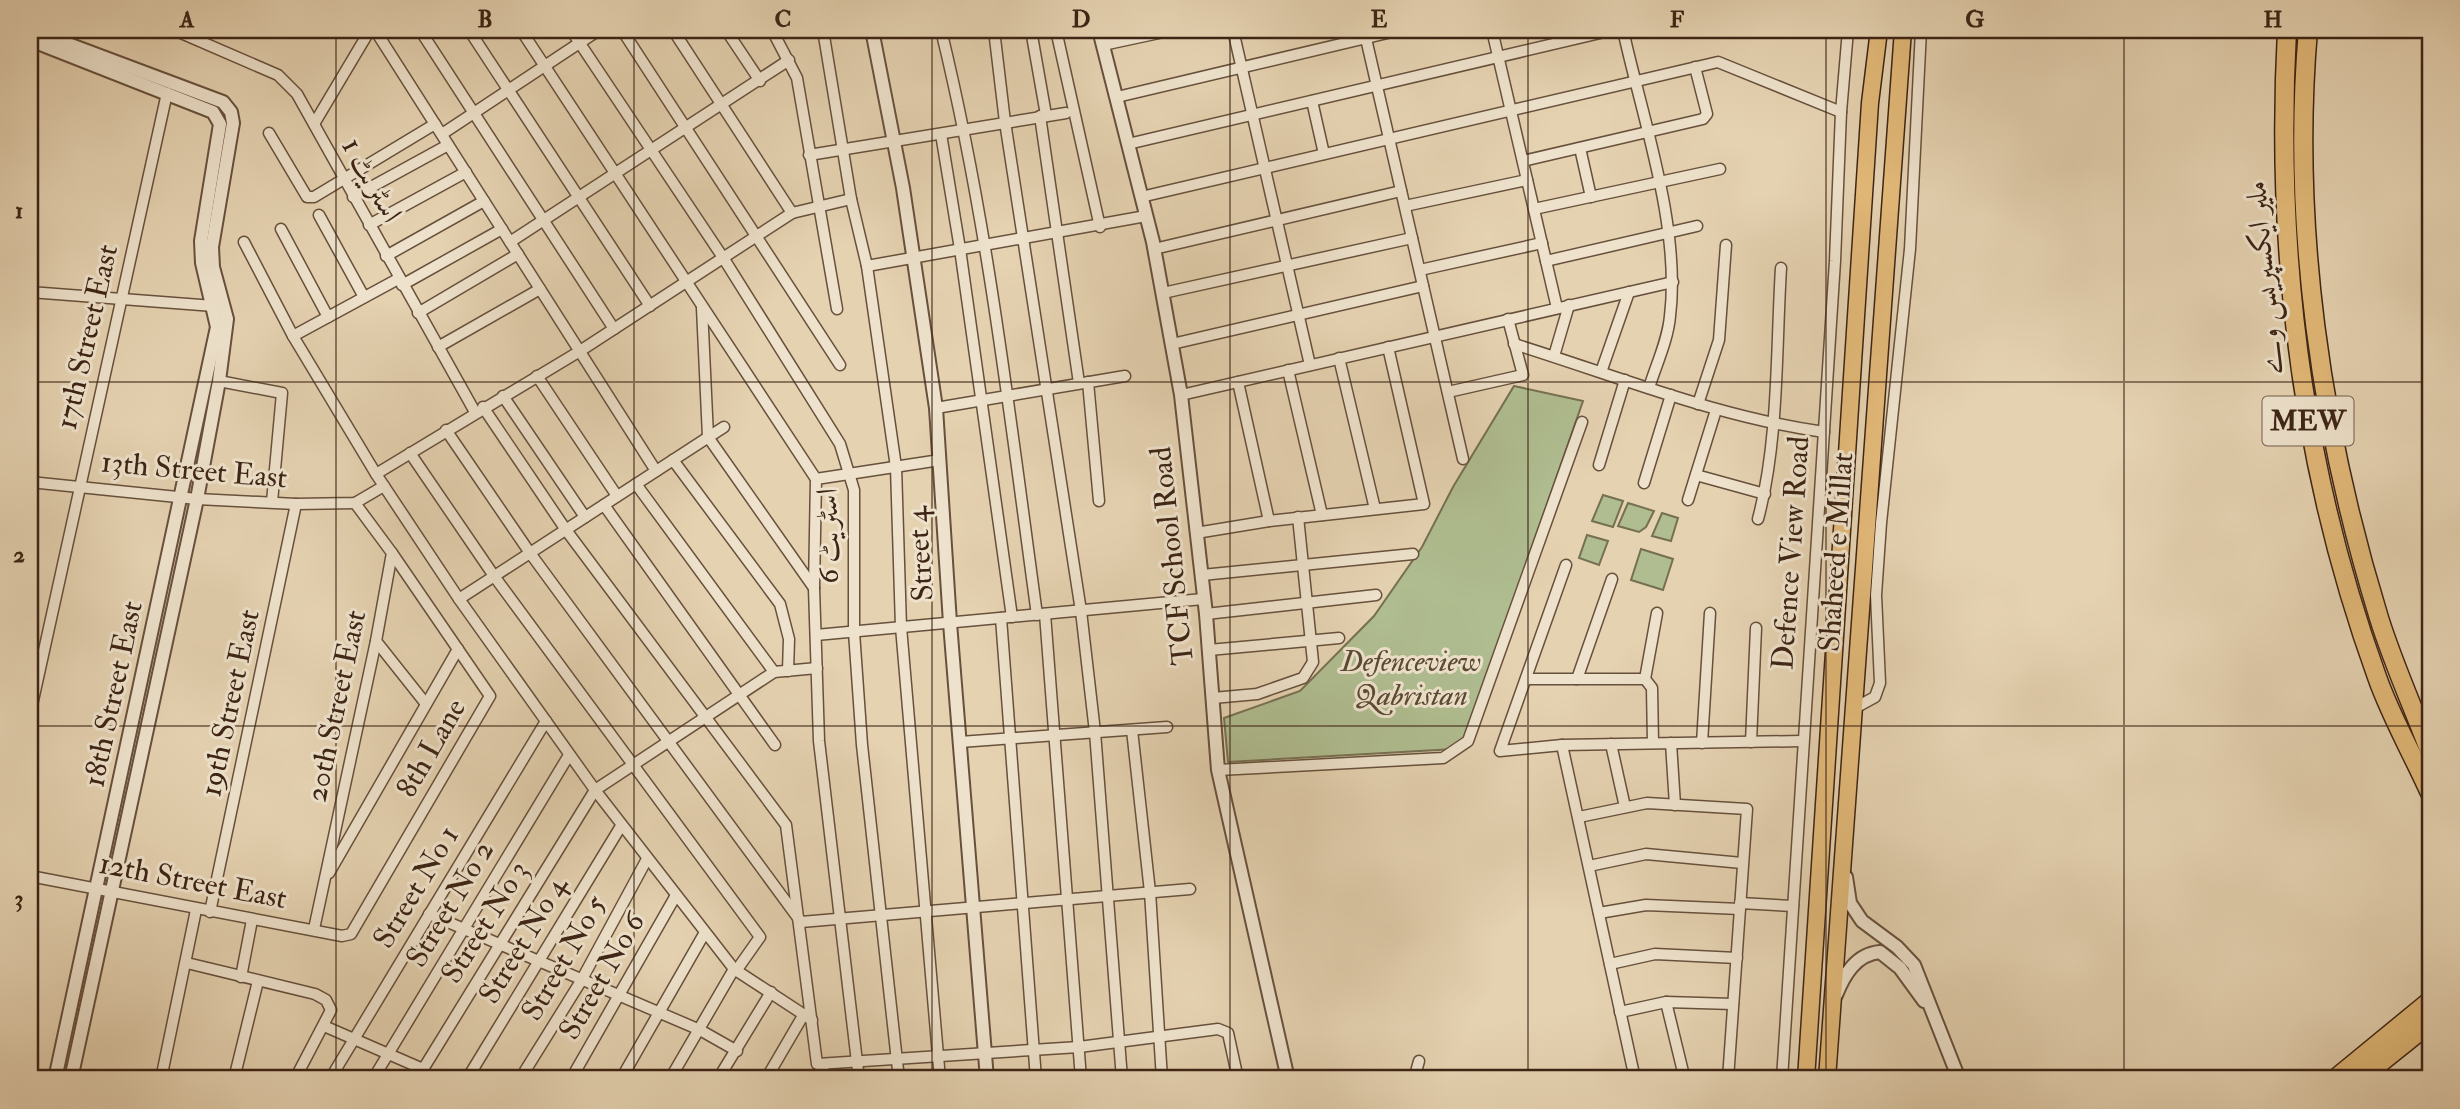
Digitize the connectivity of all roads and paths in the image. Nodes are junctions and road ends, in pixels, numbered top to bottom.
1 (31, 30) edge
2 (370, 30) edge
3 (375, 30) edge
4 (420, 30) edge
5 (468, 30) edge
6 (521, 30) edge
7 (571, 30) edge
8 (599, 30) edge
9 (622, 30) edge
10 (673, 30) edge
11 (726, 30) edge
12 (772, 30) edge
13 (822, 30) edge
14 (872, 30) edge
15 (941, 30) edge
16 (993, 30) edge
17 (1031, 30) edge
18 (1056, 30) edge
19 (1100, 30) edge
20 (1173, 30) edge
21 (1233, 30) edge
22 (1400, 30) edge
23 (1492, 30) edge
24 (1613, 30) edge
25 (1623, 30) edge
26 (1848, 30) edge
27 (1879, 30) edge
28 (1903, 30) edge
29 (1921, 30) edge
30 (2287, 30) edge
31 (2308, 30) edge
32 (179, 31) edge
33 (1365, 34) edge
34 (30, 40) edge
35 (580, 43) junction
36 (1103, 45) junction
37 (1499, 57) junction
38 (789, 60) junction
39 (546, 65) junction
40 (1695, 67) junction
41 (1241, 68) junction
42 (760, 81) junction
43 (1634, 82) junction
44 (1377, 86) junction
45 (508, 90) junction
46 (167, 93) junction
47 (1116, 97) junction
48 (1312, 101) junction
49 (723, 104) junction
50 (1511, 110) junction
51 (1840, 112) junction
52 (474, 113) junction
53 (1066, 113) dead end
54 (1043, 115) junction
55 (1253, 115) junction
56 (1005, 122) junction
57 (313, 124) junction
58 (435, 124) junction
59 (687, 128) junction
60 (965, 129) junction
61 (269, 132) dead end
62 (1646, 133) junction
63 (442, 134) junction
64 (941, 134) junction
65 (1389, 139) junction
66 (894, 142) junction
67 (1128, 144) junction
68 (448, 145) junction
69 (1580, 148) junction
70 (843, 150) junction
71 (650, 152) junction
72 (1324, 154) junction
73 (810, 155) junction
74 (1522, 160) junction
75 (1266, 168) junction
76 (1720, 169) dead end
77 (466, 172) junction
78 (617, 173) junction
79 (344, 179) junction
80 (1527, 180) junction
81 (1658, 182) junction
82 (1401, 191) junction
83 (353, 197) junction
84 (1142, 197) junction
85 (1591, 197) junction
86 (579, 198) junction
87 (851, 199) junction
88 (484, 201) junction
89 (821, 206) junction
90 (1405, 206) junction
91 (1534, 209) junction
92 (792, 213) junction
93 (318, 215) dead end
94 (1146, 216) junction
95 (544, 220) junction
96 (1277, 220) junction
97 (369, 225) junction
98 (1697, 226) dead end
99 (1100, 227) junction
100 (281, 229) dead end
101 (502, 229) junction
102 (1670, 232) junction
103 (1058, 233) junction
104 (1023, 236) junction
105 (758, 237) junction
106 (1412, 238) junction
107 (244, 242) dead end
108 (510, 242) junction
109 (1542, 243) junction
110 (985, 244) junction
111 (1726, 245) dead end
112 (960, 248) junction
113 (1154, 249) junction
114 (518, 254) junction
115 (386, 256) junction
116 (914, 258) junction
117 (724, 259) junction
118 (1546, 261) junction
119 (867, 266) junction
120 (1287, 267) junction
121 (1781, 268) dead end
122 (1420, 270) junction
123 (400, 282) junction
124 (1673, 282) junction
125 (687, 283) junction
126 (1423, 286) junction
127 (540, 289) junction
128 (30, 292) edge
129 (1629, 292) junction
130 (1163, 293) junction
131 (364, 297) junction
132 (121, 299) junction
133 (1569, 305) junction
134 (650, 306) junction
135 (702, 306) junction
136 (1557, 308) junction
137 (837, 309) dead end
138 (418, 313) junction
139 (219, 315) junction
140 (1298, 316) junction
141 (328, 317) junction
142 (1508, 318) junction
143 (614, 328) junction
144 (293, 336) junction
145 (1435, 336) junction
146 (1172, 344) junction
147 (1514, 344) junction
148 (438, 347) junction
149 (1388, 347) junction
150 (580, 351) junction
151 (1554, 356) junction
152 (1339, 358) junction
153 (840, 365) dead end
154 (1310, 365) junction
155 (1288, 370) junction
156 (1601, 372) junction
157 (537, 376) junction
158 (1125, 376) dead end
159 (1625, 380) junction
160 (219, 381) junction
161 (1238, 382) junction
162 (1084, 383) junction
163 (1649, 388) junction
164 (1045, 390) junction
165 (1448, 392) junction
166 (1181, 395) junction
167 (1671, 395) junction
168 (503, 396) junction
169 (1007, 398) junction
170 (981, 401) junction
171 (1698, 404) junction
172 (936, 408) junction
173 (479, 410) junction
174 (1716, 410) junction
175 (1582, 422) dead end
176 (1771, 424) junction
177 (724, 427) dead end
178 (446, 430) junction
179 (1824, 432) junction
180 (708, 438) junction
181 (410, 453) junction
182 (1464, 458) dead end
183 (673, 460) junction
184 (940, 460) junction
185 (1599, 465) dead end
186 (896, 467) junction
187 (656, 471) junction
188 (851, 473) junction
189 (376, 474) junction
190 (1696, 475) junction
191 (816, 478) junction
192 (30, 481) edge
193 (1644, 483) dead end
194 (636, 484) junction
195 (80, 485) junction
196 (384, 486) junction
197 (1765, 494) junction
198 (617, 496) junction
199 (181, 497) junction
200 (197, 499) junction
201 (1688, 500) dead end
202 (1098, 501) dead end
203 (272, 502) junction
204 (355, 503) junction
205 (296, 504) junction
206 (604, 505) junction
207 (1375, 509) junction
208 (1322, 515) junction
209 (585, 517) junction
210 (1298, 517) junction
211 (1758, 519) dead end
212 (1269, 521) junction
213 (566, 530) junction
214 (1196, 533) junction
215 (392, 553) junction
216 (530, 553) junction
217 (1413, 554) dead end
218 (1305, 564) junction
219 (1566, 565) dead end
220 (1202, 575) junction
221 (494, 576) junction
222 (1612, 579) dead end
223 (814, 588) junction
224 (1376, 595) dead end
225 (459, 599) junction
226 (1200, 599) junction
227 (1305, 602) junction
228 (1082, 611) junction
229 (1657, 613) dead end
230 (1710, 613) dead end
231 (1041, 614) junction
232 (1206, 614) junction
233 (1007, 618) junction
234 (950, 623) junction
235 (901, 627) junction
236 (1756, 628) dead end
237 (854, 632) junction
238 (816, 635) junction
239 (1339, 638) dead end
240 (376, 641) junction
241 (1310, 642) junction
242 (458, 649) junction
243 (1209, 650) junction
244 (817, 667) junction
245 (789, 671) junction
246 (775, 673) junction
247 (1645, 678) junction
248 (1526, 679) junction
249 (1577, 679) junction
250 (740, 695) junction
251 (1213, 698) junction
252 (426, 704) junction
253 (1852, 709) junction
254 (30, 714) edge
255 (704, 719) junction
256 (546, 721) junction
257 (1167, 727) dead end
258 (1132, 730) junction
259 (1095, 732) junction
260 (1054, 735) junction
261 (1011, 738) junction
262 (1801, 741) junction
263 (668, 742) junction
264 (960, 742) junction
265 (1751, 742) junction
266 (1653, 743) junction
267 (1671, 743) junction
268 (1702, 743) junction
269 (1611, 744) junction
270 (775, 745) dead end
271 (1562, 745) junction
272 (2430, 752) edge
273 (569, 755) junction
274 (632, 766) junction
275 (1218, 770) junction
276 (595, 790) junction
277 (2430, 793) edge
278 (1675, 805) junction
279 (1625, 807) junction
280 (1579, 817) junction
281 (621, 826) junction
282 (1842, 856) junction
283 (647, 859) junction
284 (1742, 863) junction
285 (1589, 866) junction
286 (30, 876) edge
287 (324, 882) junction
288 (98, 887) junction
289 (1190, 888) dead end
290 (113, 890) junction
291 (1150, 892) junction
292 (1109, 895) junction
293 (675, 897) junction
294 (1067, 899) junction
295 (1024, 903) junction
296 (1740, 906) junction
297 (1793, 906) junction
298 (973, 907) junction
299 (196, 910) junction
300 (210, 912) junction
301 (926, 912) junction
302 (1599, 913) junction
303 (429, 914) junction
304 (879, 916) junction
305 (840, 919) junction
306 (253, 920) junction
307 (801, 922) junction
308 (314, 929) junction
309 (463, 930) junction
310 (704, 934) junction
311 (346, 936) joint
312 (499, 946) junction
313 (1737, 958) junction
314 (187, 963) junction
315 (538, 963) junction
316 (1610, 964) junction
317 (735, 970) junction
318 (241, 977) junction
319 (258, 981) junction
320 (581, 981) junction
321 (771, 992) junction
322 (621, 997) junction
323 (2430, 1001) edge
324 (1666, 1002) junction
325 (1733, 1004) junction
326 (1832, 1005) junction
327 (1931, 1010) junction
328 (1620, 1012) junction
329 (661, 1013) junction
330 (808, 1017) junction
331 (2430, 1023) edge
332 (324, 1026) junction
333 (700, 1030) junction
334 (1158, 1037) junction
335 (353, 1038) junction
336 (1120, 1042) junction
337 (1079, 1046) junction
338 (1034, 1049) junction
339 (737, 1051) junction
340 (985, 1051) junction
341 (387, 1055) junction
342 (937, 1055) junction
343 (897, 1060) junction
344 (1419, 1061) dead end
345 (857, 1062) junction
346 (823, 1064) junction
347 (424, 1069) junction
348 (1684, 1076) dead end
349 (55, 1079) edge
350 (71, 1079) edge
351 (161, 1079) edge
352 (234, 1079) edge
353 (295, 1079) edge
354 (330, 1079) edge
355 (373, 1079) edge
356 (417, 1079) edge
357 (467, 1079) edge
358 (520, 1079) edge
359 (571, 1079) edge
360 (621, 1079) edge
361 (670, 1079) edge
362 (718, 1079) edge
363 (766, 1079) edge
364 (824, 1079) edge
365 (859, 1079) edge
366 (899, 1079) edge
367 (940, 1079) edge
368 (988, 1079) edge
369 (1036, 1079) edge
370 (1081, 1079) edge
371 (1122, 1079) edge
372 (1162, 1079) edge
373 (1238, 1079) edge
374 (1288, 1079) edge
375 (1414, 1079) edge
376 (1634, 1079) edge
377 (1728, 1079) edge
378 (1782, 1079) edge
379 (1806, 1079) edge
380 (1827, 1079) edge
381 (1959, 1079) edge
382 (2334, 1079) edge
383 (2360, 1079) edge

1 - 139 street
2 - 57 street
3 - 58 street
4 - 52 street
5 - 45 street
6 - 39 street
7 - 35 street, اسٹریٹ 6
8 - 35 street
9 - 59 street
10 - 49 street
11 - 42 street
12 - 38 street
13 - 70 street
14 - 66 street, Street 4
15 - 60 street
16 - 56 street
17 - 54 street
18 - 99 street
19 - 36 street, TCF School Road
20 - 36 street
21 - 41 street
22 - 33 street
23 - 37 street
24 - 37 street
25 - 43 street
26 - 51 street, Defence View Road
27 - 379 main road, Shaheed e Millat
28 - 253 main road, Shaheed e Millat
29 - 253 street
30 - 277 highway, ملیر ایکسپریس وے / MEW
31 - 272 highway, ملیر ایکسپریس وے / MEW
32 - 57 street, اسٹریٹ 1
33 - 41 street
33 - 44 street
34 - 46 street
35 - 39 street
35 - 71 street, اسٹریٹ 6
36 - 47 street, TCF School Road
37 - 44 street
37 - 50 street
38 - 42 street
38 - 73 street
39 - 45 street
39 - 78 street
40 - 43 street
40 - 51 street
40 - 62 street
41 - 47 street
41 - 55 street
42 - 49 street
43 - 50 street
43 - 62 street
44 - 48 street
44 - 65 street
45 - 52 street
45 - 86 street
46 - 132 street, 17th Street East
46 - 139 street
47 - 67 street, TCF School Road
48 - 55 street
48 - 72 street
49 - 59 street
49 - 92 street
50 - 65 street
50 - 74 street
51 - 179 street, Defence View Road
52 - 63 street
52 - 95 street
53 - 54 street
54 - 56 street
54 - 103 street
55 - 67 street
55 - 75 street
56 - 60 street
56 - 104 street
57 - 79 street, اسٹریٹ 1
58 - 63 street
58 - 79 street
59 - 71 street
59 - 105 street
60 - 64 street
60 - 110 street
61 - 79 street
62 - 69 street
62 - 81 street
63 - 68 street
64 - 66 street
64 - 112 street
65 - 72 street
65 - 82 street
66 - 70 street
66 - 116 street, Street 4
67 - 84 street, TCF School Road
68 - 77 street
68 - 83 street
69 - 74 street
69 - 85 street
70 - 73 street
70 - 87 street
71 - 78 street
71 - 117 street, اسٹریٹ 6
72 - 75 street
73 - 89 street
74 - 80 street
75 - 84 street
75 - 96 street
76 - 81 street
77 - 88 street
77 - 97 street
78 - 86 street
78 - 125 street
79 - 83 street, اسٹریٹ 1
80 - 90 street
80 - 91 street
81 - 85 street
81 - 102 street
82 - 90 street
82 - 96 street
83 - 97 street, اسٹریٹ 1
84 - 94 street, TCF School Road
85 - 91 street
86 - 95 street
86 - 134 street
87 - 89 street
87 - 119 street
88 - 101 street
88 - 115 street
89 - 92 street
89 - 137 street
90 - 106 street
91 - 109 street
92 - 105 street
93 - 131 street
94 - 99 street
94 - 113 street, TCF School Road
95 - 108 street
95 - 143 street
96 - 113 street
96 - 120 street
97 - 115 street, اسٹریٹ 1
98 - 102 street
99 - 103 street
100 - 141 street
101 - 108 street
101 - 123 street
102 - 118 street
102 - 124 street
103 - 104 street
103 - 162 street
104 - 110 street
104 - 164 street
105 - 117 street
105 - 153 street
106 - 120 street
106 - 122 street
107 - 144 street
108 - 114 street
109 - 118 street
109 - 122 street
110 - 112 street
110 - 169 street
111 - 171 street
112 - 116 street
112 - 170 street
113 - 130 street, TCF School Road
114 - 127 street
114 - 138 street
115 - 123 street, اسٹریٹ 1
116 - 119 street
116 - 172 street, Street 4
117 - 125 street
117 - 188 street, اسٹریٹ 6
118 - 136 street
119 - 186 street
120 - 130 street
120 - 140 street
121 - 176 street
122 - 126 street
123 - 131 street
123 - 138 street, اسٹریٹ 1
124 - 129 street
124 - 163 street
125 - 134 street
125 - 135 street
126 - 140 street
126 - 145 street
127 - 148 street
127 - 150 street
128 - 132 street
129 - 133 street
129 - 156 street
130 - 146 street, TCF School Road
131 - 141 street
132 - 139 street
132 - 195 street, 17th Street East
133 - 136 street
133 - 151 street
134 - 143 street
135 - 180 street
135 - 191 street
136 - 142 street
138 - 148 street, اسٹریٹ 1
139 - 160 street, 18th Street East
139 - 199 street, 18th Street East
140 - 146 street
140 - 154 street
141 - 144 street
142 - 145 street
142 - 147 street
143 - 150 street
144 - 189 street
145 - 149 street
145 - 165 street
146 - 166 street, TCF School Road
147 - 151 street
147 - 165 street
148 - 173 street, اسٹریٹ 1
149 - 152 street
149 - 207 street
150 - 157 street
150 - 187 street
151 - 156 street
152 - 154 street
152 - 207 street
154 - 155 street
155 - 161 street
155 - 208 street
156 - 159 street
157 - 168 street
157 - 198 street
158 - 162 street
159 - 163 street
159 - 185 street
160 - 200 street, 18th Street East
160 - 203 street
161 - 166 street
161 - 212 street
162 - 164 street
162 - 202 street
163 - 167 street
164 - 169 street
164 - 228 street
165 - 182 street
166 - 214 street, TCF School Road
167 - 171 street
167 - 193 street
168 - 173 street
168 - 209 street
169 - 170 street
169 - 231 street
170 - 172 street
170 - 233 street
171 - 174 street
172 - 184 street, Street 4
173 - 178 street
173 - 213 street, اسٹریٹ 1
174 - 176 street
174 - 190 street
175 - 275 street
176 - 179 street
176 - 197 street
177 - 180 street
178 - 181 street
178 - 216 street
179 - 262 street, Defence View Road
180 - 183 street
180 - 223 street
181 - 189 street
181 - 221 street
183 - 187 street
183 - 245 street
184 - 186 street
184 - 234 street, Street 4
186 - 188 street
186 - 235 street
187 - 194 street
188 - 191 street
188 - 237 street, اسٹریٹ 6
189 - 196 street
190 - 197 street
190 - 201 street
191 - 223 street
192 - 195 street, 13th Street East
194 - 198 street
194 - 246 street
195 - 199 street, 13th Street East
195 - 254 street, 17th Street East
196 - 204 street
196 - 225 street
197 - 211 street
198 - 206 street
199 - 200 street, 13th Street East
199 - 288 street, 18th Street East
200 - 203 street, 13th Street East
200 - 290 street, 18th Street East
203 - 205 street, 13th Street East
204 - 205 street, 13th Street East
204 - 215 street
205 - 300 street, 19th Street East
206 - 209 street
206 - 250 street
207 - 208 street
208 - 210 street
209 - 213 street
210 - 212 street
210 - 218 street
212 - 214 street
213 - 216 street
213 - 255 street, اسٹریٹ 1
214 - 220 street, TCF School Road
215 - 240 street, 20th Street East
215 - 242 street, 8th Lane
216 - 221 street
216 - 263 street
217 - 218 street
218 - 220 street
218 - 227 street
219 - 248 street
220 - 226 street, TCF School Road
221 - 225 street
221 - 274 street
222 - 249 street
223 - 238 street
224 - 227 street
225 - 256 street
226 - 228 street
226 - 232 street, TCF School Road
227 - 232 street
227 - 241 street
228 - 231 street
228 - 259 street
229 - 247 street
230 - 268 street
231 - 233 street
231 - 260 street
232 - 243 street, TCF School Road
233 - 234 street
233 - 261 street
234 - 235 street
234 - 264 street, Street 4
235 - 237 street
235 - 301 street
236 - 265 street
237 - 238 street
237 - 304 street, اسٹریٹ 6
238 - 244 street
239 - 241 street
240 - 252 street
240 - 287 street, 20th Street East
241 - 243 street
241 - 251 street
242 - 252 street
242 - 311 street, 8th Lane
243 - 251 street, TCF School Road
244 - 245 street
244 - 305 street
245 - 246 street
246 - 250 street
247 - 249 street
247 - 266 street
248 - 249 street
248 - 271 street
250 - 255 street
250 - 270 street
251 - 275 street, TCF School Road
252 - 287 street
253 - 282 main road, Shaheed e Millat
255 - 263 street
255 - 307 street, اسٹریٹ 1
256 - 273 street
256 - 303 street, Street No 1
257 - 258 street
258 - 259 street
258 - 291 street
259 - 260 street
259 - 292 street
260 - 261 street
260 - 294 street
261 - 264 street
261 - 295 street
262 - 265 street
262 - 297 street, Defence View Road
263 - 274 street
263 - 307 street
264 - 298 street, Street 4
265 - 268 street
266 - 267 street
266 - 269 street
267 - 268 street
267 - 278 street
269 - 271 street
269 - 279 street
271 - 280 street
273 - 276 street
273 - 309 street, Street No 2
274 - 276 street
274 - 317 street
275 - 374 street, TCF School Road
276 - 281 street
276 - 312 street, Street No 3
278 - 279 street
278 - 284 street
279 - 280 street
280 - 285 street
281 - 283 street
281 - 315 street, Street No 4
282 - 326 main road, Shaheed e Millat
282 - 327 street
283 - 293 street
283 - 320 street, Street No 5
284 - 285 street
284 - 296 street
285 - 302 street
286 - 288 street, 12th Street East
287 - 308 street, 20th Street East
288 - 290 street, 12th Street East
288 - 349 street, 18th Street East
289 - 291 street
290 - 299 street, 12th Street East
290 - 350 street, 18th Street East
291 - 292 street
291 - 334 street
292 - 294 street
292 - 336 street
293 - 310 street
293 - 322 street, Street No 6
294 - 295 street
294 - 337 street
295 - 298 street
295 - 338 street
296 - 297 street
296 - 302 street
296 - 313 street
297 - 378 street, Defence View Road
298 - 301 street
298 - 340 street, Street 4
299 - 300 street, 12th Street East
299 - 314 street
300 - 306 street, 12th Street East
301 - 304 street
301 - 342 street
302 - 316 street
303 - 309 street
303 - 335 street, Street No 1
304 - 305 street
304 - 343 street, اسٹریٹ 6
305 - 307 street
305 - 345 street
306 - 308 street, 12th Street East
306 - 318 street
307 - 330 street, اسٹریٹ 1
308 - 311 street, 12th Street East
309 - 312 street
309 - 341 street, Street No 2
310 - 317 street
310 - 329 street
312 - 315 street
312 - 347 street, Street No 3
313 - 316 street
313 - 325 street
314 - 318 street
314 - 351 street
315 - 320 street
315 - 357 street, Street No 4
316 - 328 street
317 - 321 street
317 - 333 street
318 - 319 street
319 - 332 street
319 - 352 street
320 - 322 street
320 - 358 street, Street No 5
321 - 330 street
321 - 339 street
322 - 329 street
322 - 359 street, Street No 6
323 - 382 highway
324 - 325 street
324 - 328 street
324 - 348 street
325 - 377 street
326 - 327 street
326 - 380 main road, Shaheed e Millat
327 - 381 street
328 - 376 street
329 - 333 street
329 - 360 street
330 - 346 street, اسٹریٹ 1
330 - 363 street
331 - 383 highway
332 - 335 street
332 - 353 street
333 - 339 street
333 - 361 street
334 - 336 street
334 - 372 street
334 - 373 street
335 - 341 street
335 - 354 street, Street No 1
336 - 337 street
336 - 371 street
337 - 338 street
337 - 370 street
338 - 340 street
338 - 369 street
339 - 362 street
340 - 342 street
340 - 368 street, Street 4
341 - 347 street
341 - 355 street, Street No 2
342 - 343 street
342 - 367 street
343 - 345 street
343 - 366 street, اسٹریٹ 6
344 - 375 street
345 - 346 street
345 - 365 street
346 - 364 street
347 - 356 street, Street No 3

